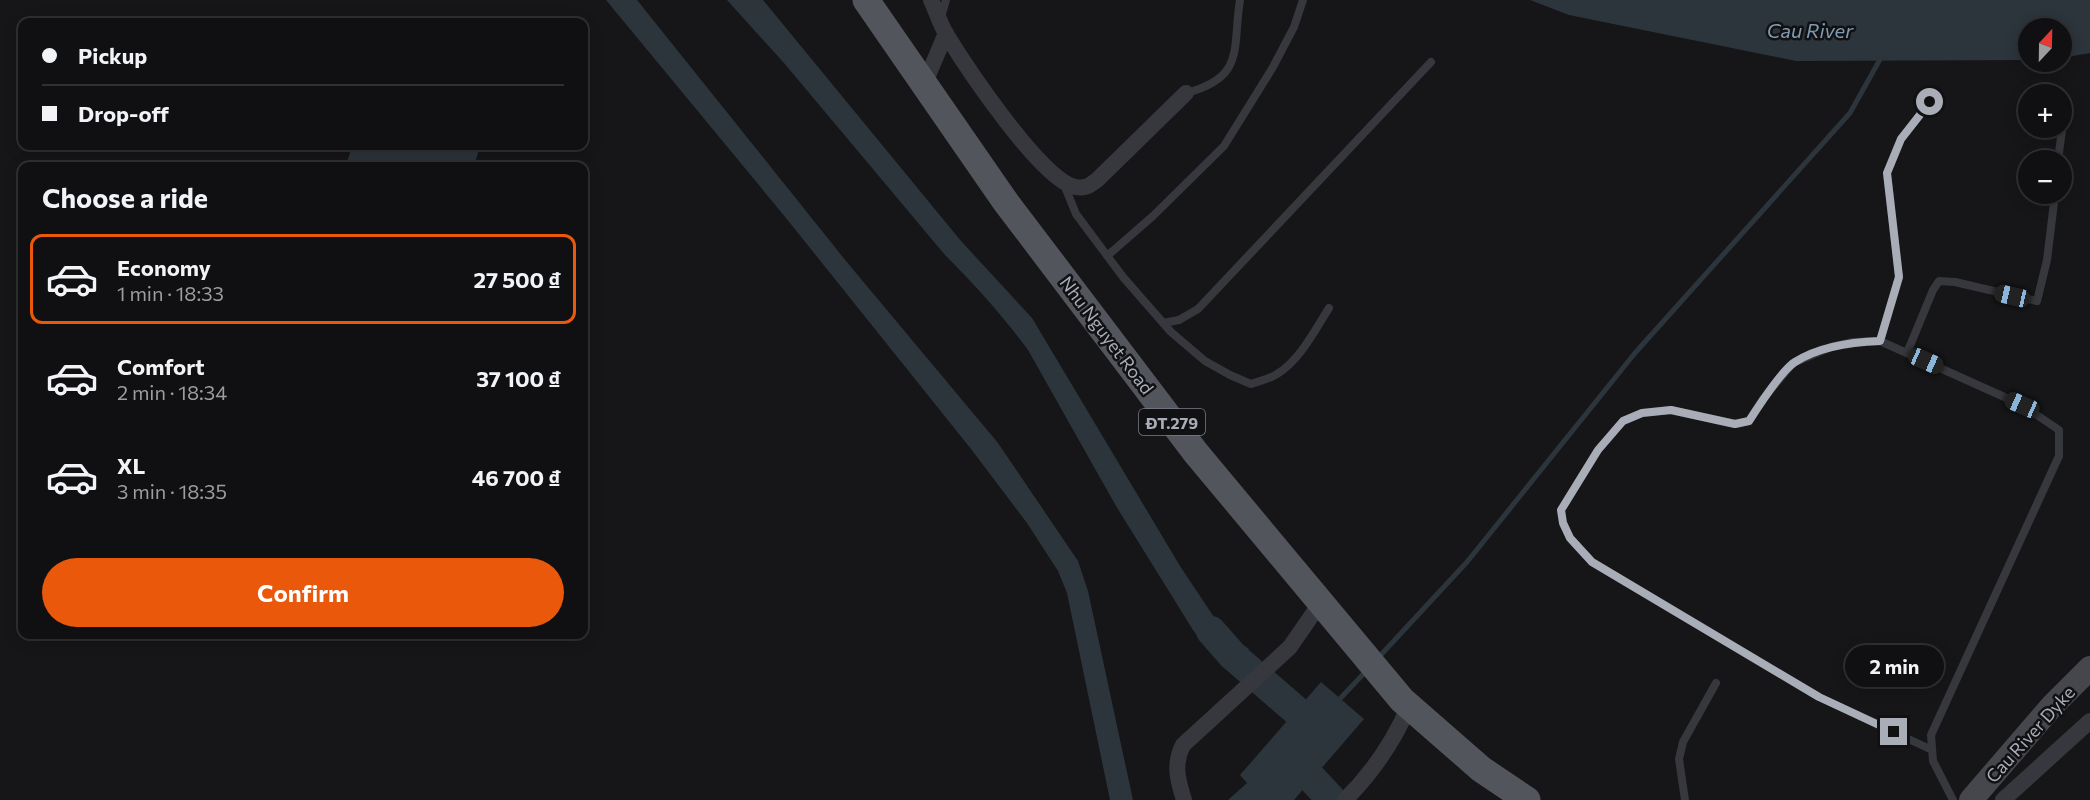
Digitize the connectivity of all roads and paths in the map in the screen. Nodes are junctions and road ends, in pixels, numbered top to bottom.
1 (866, 0) edge
2 (931, 0) edge
3 (946, 0) edge
4 (1240, 0) edge
5 (1303, 0) edge
6 (943, 27) junction
7 (1431, 62) dead end
8 (924, 85) junction
9 (1186, 93) joint
10 (1930, 102) dead end
11 (1062, 182) junction
12 (2054, 204) edge
13 (1107, 256) junction
14 (1329, 308) dead end
15 (1163, 323) junction
16 (1880, 341) junction
17 (1906, 353) junction
18 (1321, 602) junction
19 (2090, 668) edge
20 (1716, 682) dead end
21 (2090, 686) edge
22 (1409, 706) junction
23 (2052, 706) junction
24 (2090, 721) edge
25 (1932, 750) junction
26 (1184, 800) edge
27 (1345, 800) edge
28 (1527, 800) edge
29 (1685, 800) edge
30 (1953, 800) edge
31 (1971, 800) edge
32 (2003, 800) edge

1 - 8 main road, Nhu Nguyet Road / ĐT.279
2 - 6 street
3 - 6 lane
4 - 9 lane
5 - 13 lane
6 - 8 street
6 - 11 street
7 - 15 lane
8 - 18 main road, Nhu Nguyet Road / ĐT.279
9 - 11 street
10 - 16 lane
11 - 13 lane
12 - 17 lane
13 - 15 lane
14 - 15 lane
16 - 17 lane
16 - 25 lane
17 - 25 lane
18 - 22 main road, Nhu Nguyet Road / ĐT.279
18 - 26 street
19 - 23 main road, Cau River Dyke
20 - 29 lane
21 - 23 main road
22 - 27 street
22 - 28 main road, Nhu Nguyet Road / ĐT.279
23 - 31 main road, Cau River Dyke
24 - 32 street
25 - 30 lane

